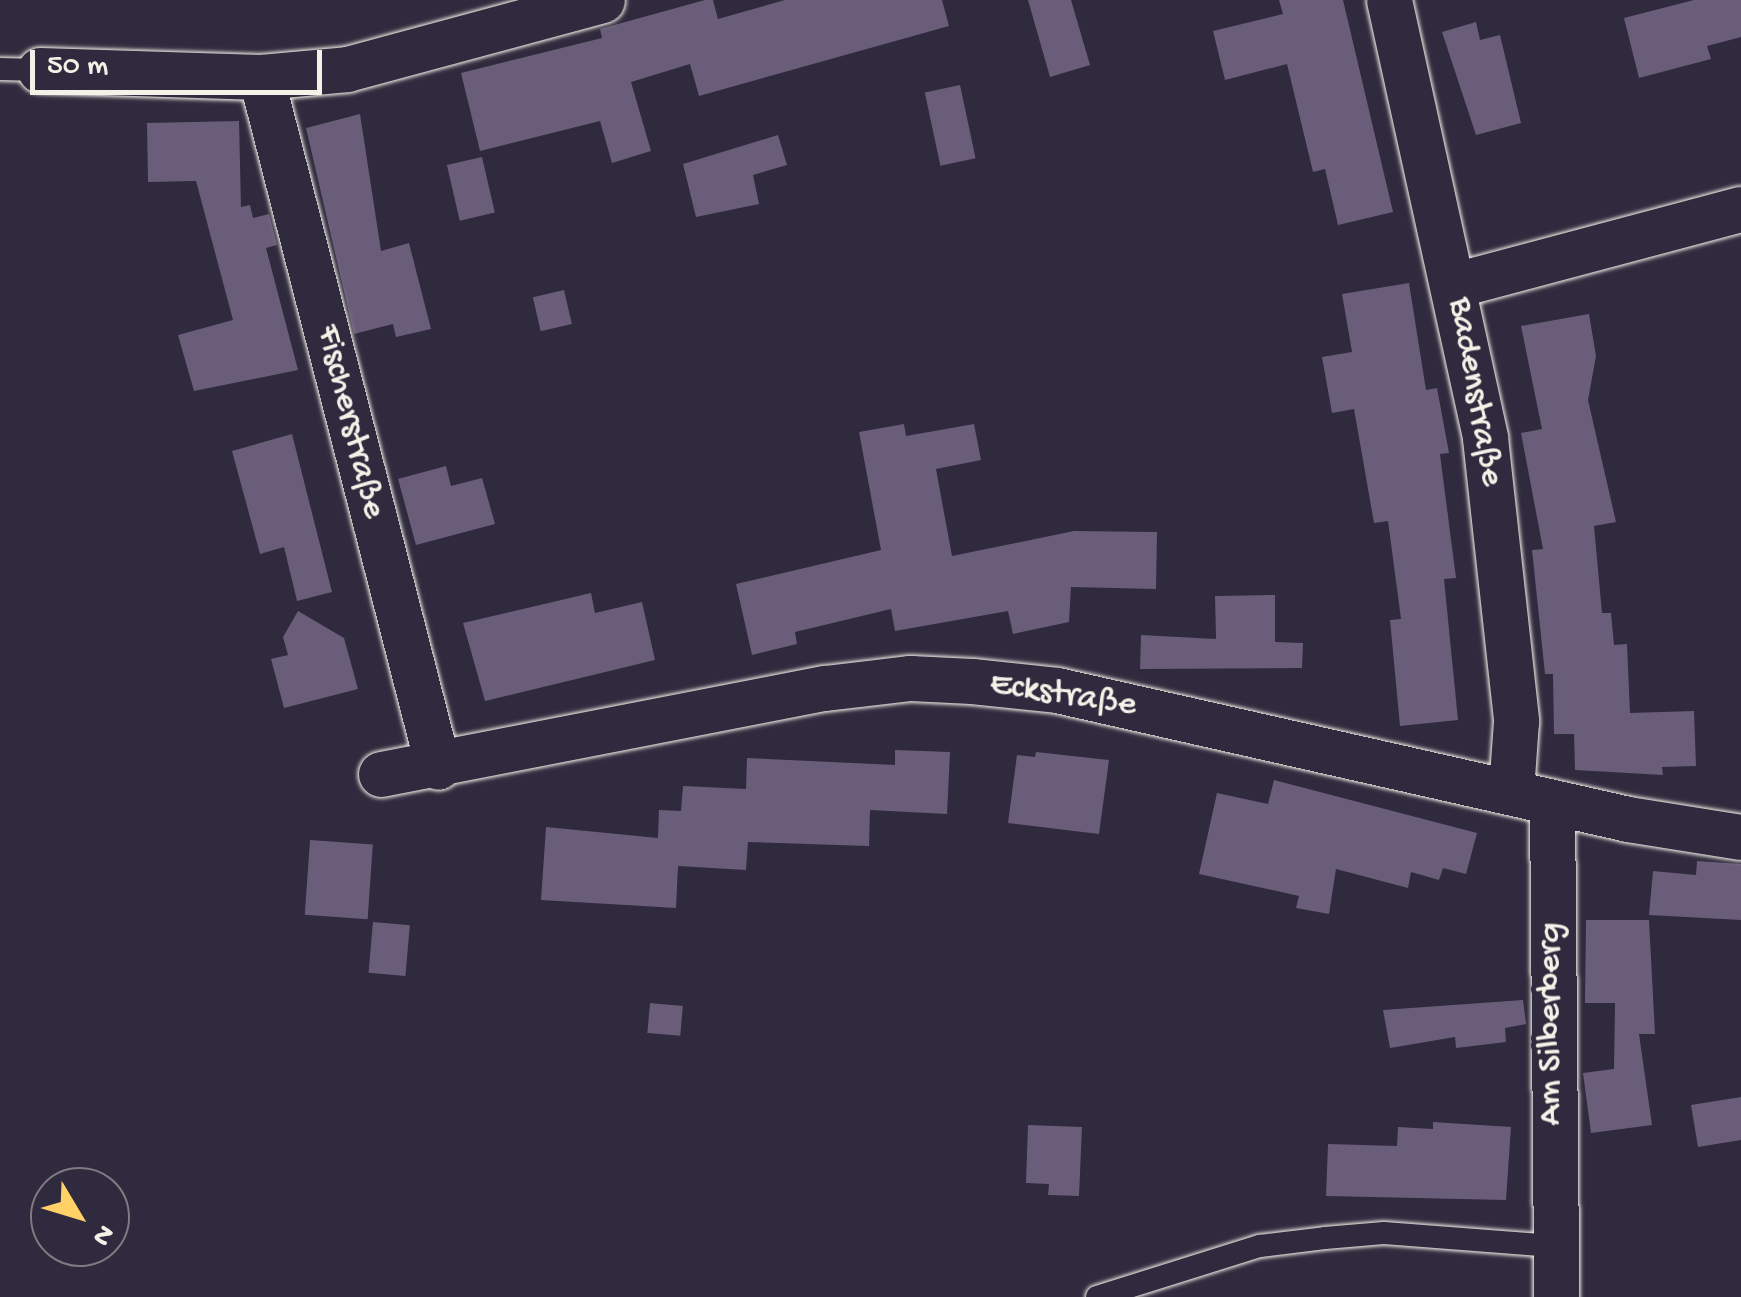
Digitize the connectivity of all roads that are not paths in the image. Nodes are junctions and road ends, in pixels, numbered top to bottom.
1 (602, 0) edge
2 (1388, 0) edge
3 (546, 8) edge
4 (20, 70) edge
5 (261, 77) junction
6 (1741, 208) edge
7 (1455, 285) junction
8 (438, 766) junction
9 (381, 774) dead end
10 (1532, 796) junction
11 (1741, 837) edge
12 (1554, 1246) junction
13 (1097, 1297) edge
14 (1556, 1297) edge

1 - 3 street
2 - 7 street, Badenstraße
3 - 5 street
4 - 5 street
5 - 8 street, Fischerstraße
6 - 7 street
7 - 10 street, Badenstraße
8 - 9 street, Eckstraße
8 - 10 street, Eckstraße
10 - 11 street, Eckstraße
10 - 12 street, Am Silberberg
12 - 13 lane
12 - 14 street, Am Silberberg

